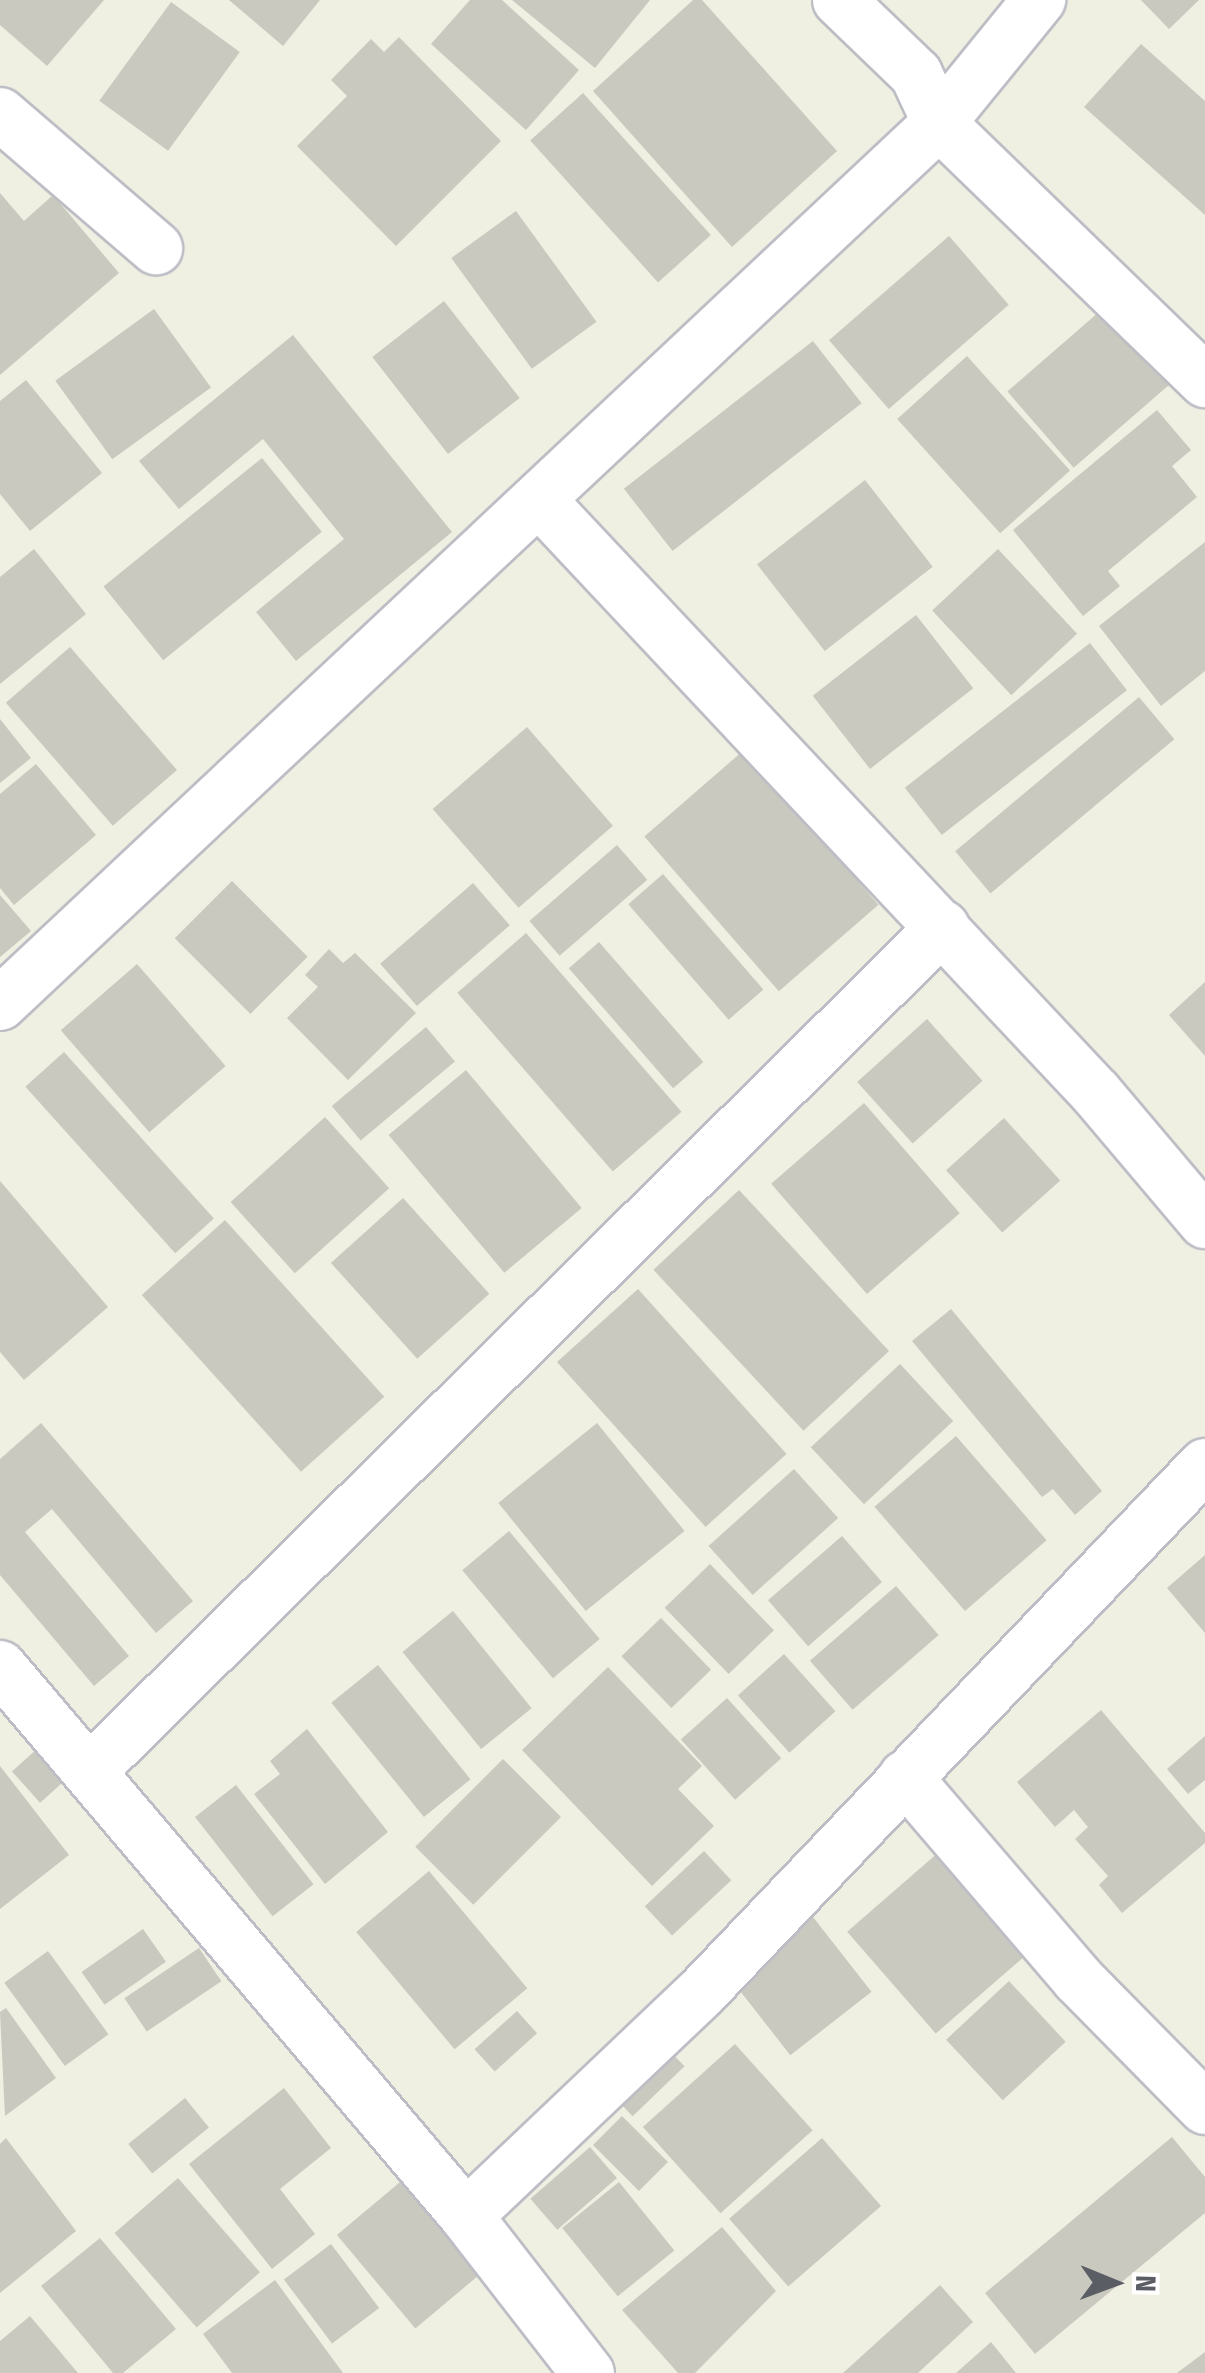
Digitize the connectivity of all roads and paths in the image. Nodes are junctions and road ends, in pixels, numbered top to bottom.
1 (839, 0) edge
2 (1039, 0) edge
3 (0, 114) edge
4 (940, 123) junction
5 (156, 248) dead end
6 (1205, 381) edge
7 (541, 502) junction
8 (944, 927) junction
9 (0, 1004) edge
10 (1205, 1222) edge
11 (1205, 1465) edge
12 (0, 1667) edge
13 (90, 1771) junction
14 (904, 1776) junction
15 (1205, 2108) edge
16 (466, 2216) junction
17 (588, 2373) edge

1 - 4 street
2 - 4 street
3 - 5 street
4 - 6 street
4 - 7 street
7 - 8 street
7 - 9 street
8 - 10 street
8 - 13 street
11 - 14 street
12 - 13 street
13 - 16 street
14 - 15 street
14 - 16 street
16 - 17 street

